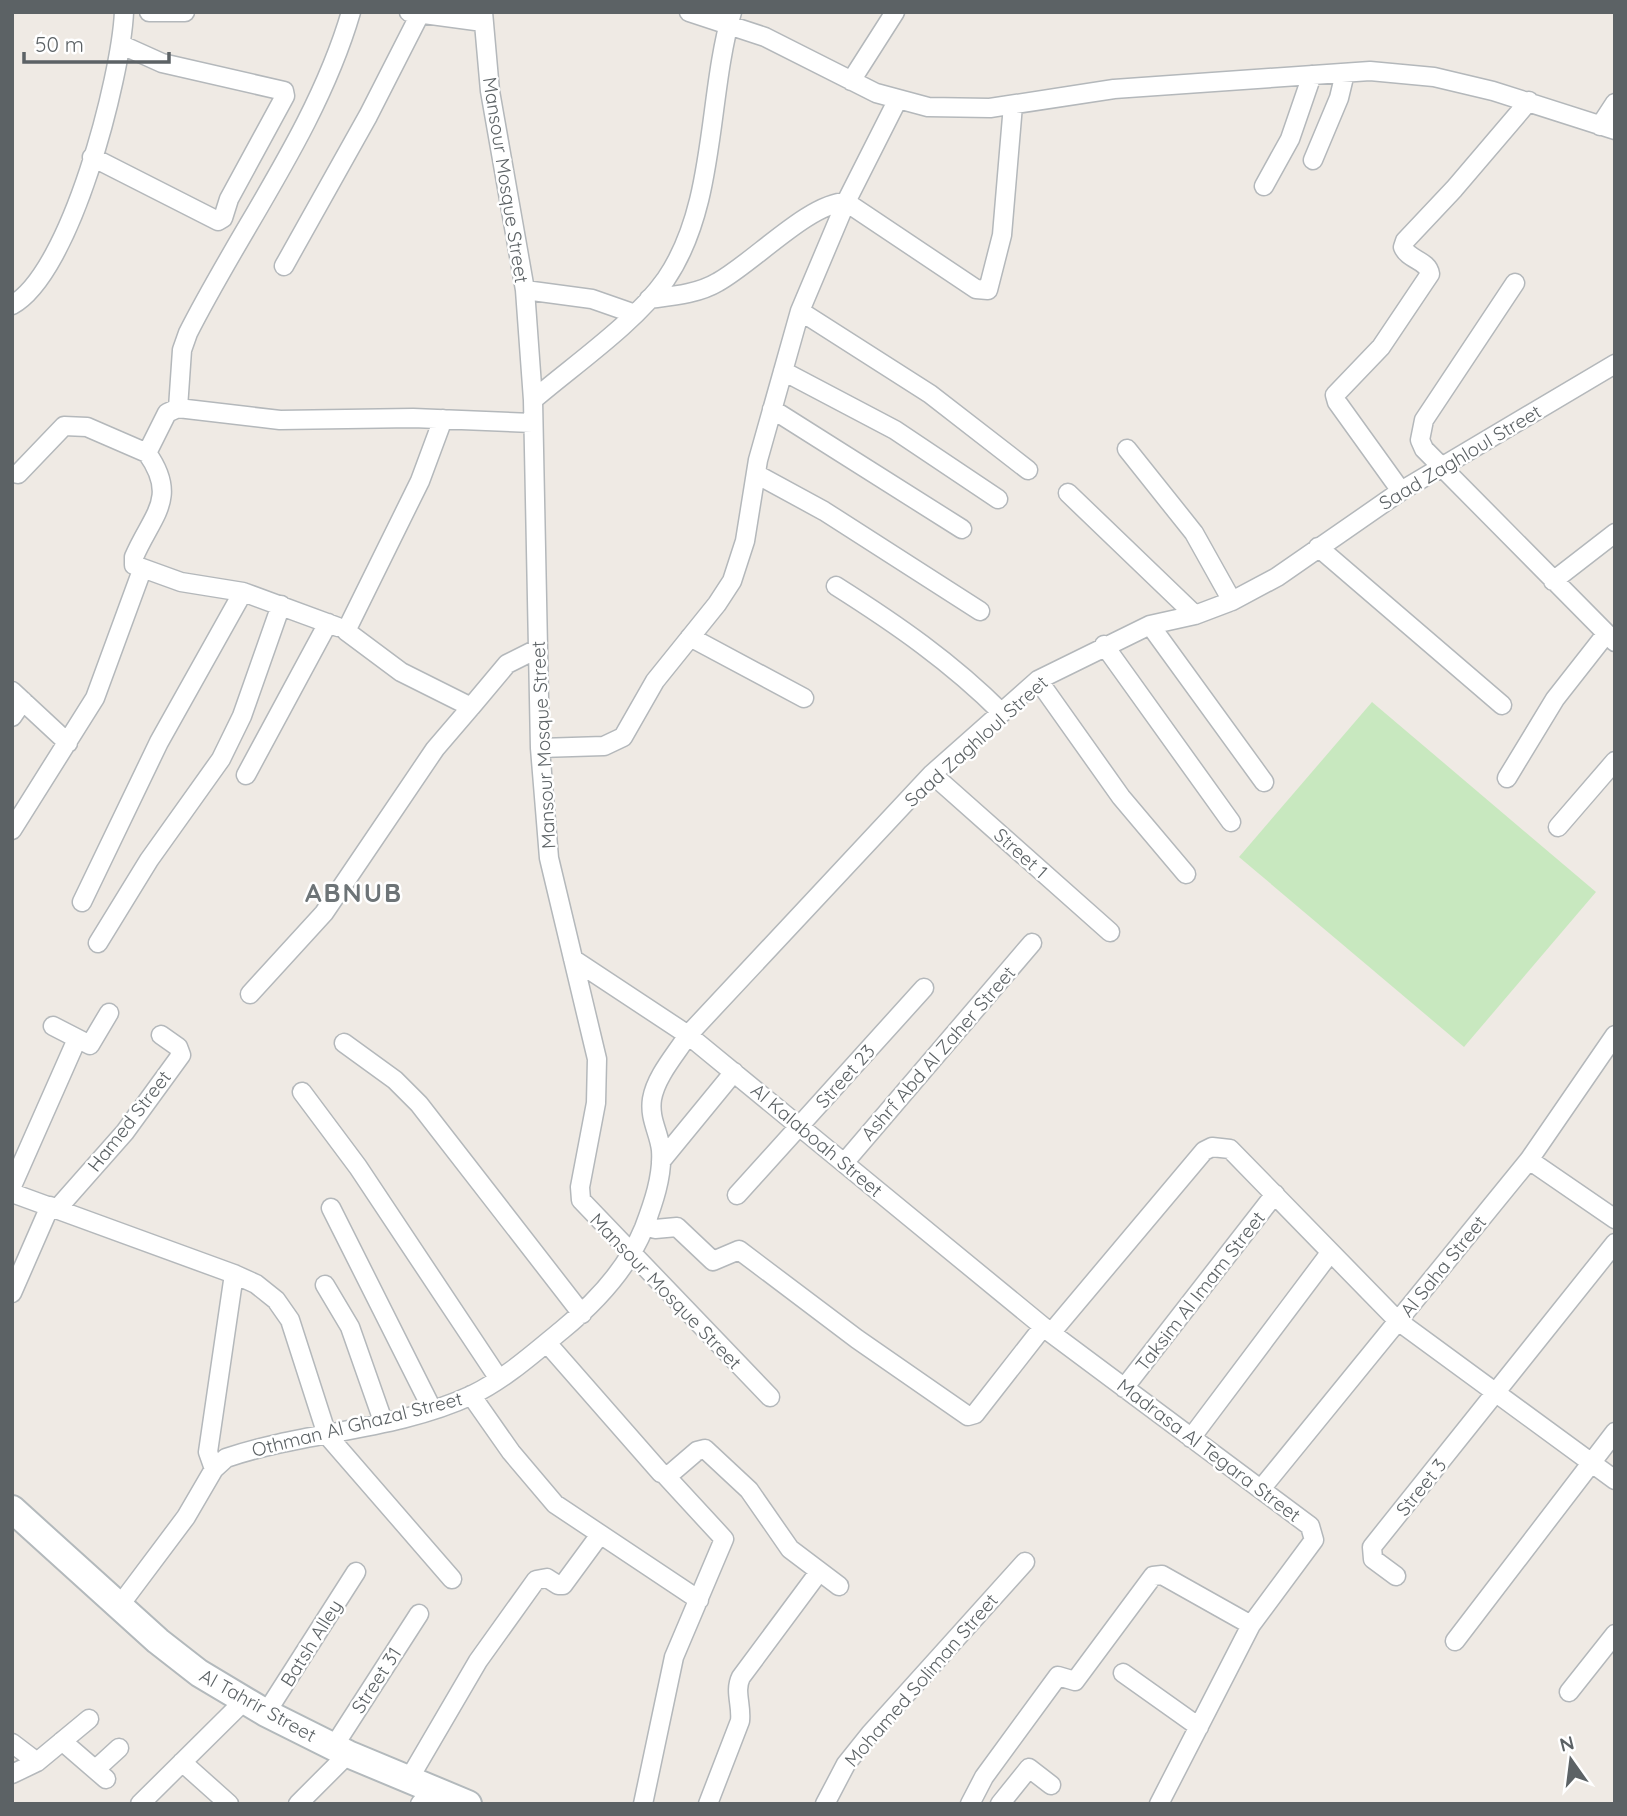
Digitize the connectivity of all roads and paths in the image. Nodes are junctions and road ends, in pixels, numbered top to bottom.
1 (124, 12) edge
2 (149, 12) edge
3 (185, 12) edge
4 (351, 12) edge
5 (689, 12) edge
6 (895, 12) edge
7 (415, 13) edge
8 (483, 17) edge
9 (730, 19) edge
10 (122, 45) junction
11 (1345, 72) junction
12 (1312, 75) junction
13 (851, 81) junction
14 (897, 101) junction
15 (1529, 101) junction
16 (1615, 103) edge
17 (1013, 105) junction
18 (1607, 128) edge
19 (92, 157) junction
20 (1313, 160) dead end
21 (1264, 186) dead end
22 (846, 202) junction
23 (284, 266) dead end
24 (1515, 283) dead end
25 (525, 290) junction
26 (649, 299) junction
27 (12, 305) edge
28 (800, 311) junction
29 (635, 314) junction
30 (1615, 364) edge
31 (782, 371) junction
32 (533, 400) junction
33 (177, 408) junction
34 (772, 409) junction
35 (443, 419) junction
36 (532, 423) junction
37 (1126, 449) dead end
38 (147, 453) junction
39 (1442, 467) junction
40 (1028, 470) dead end
41 (756, 474) junction
42 (14, 477) edge
43 (1402, 491) junction
44 (1068, 493) dead end
45 (998, 499) dead end
46 (962, 528) dead end
47 (1615, 533) edge
48 (1318, 547) junction
49 (142, 570) junction
50 (1553, 581) junction
51 (836, 586) dead end
52 (243, 592) junction
53 (1232, 601) junction
54 (281, 605) junction
55 (980, 611) dead end
56 (1195, 615) junction
57 (328, 623) junction
58 (1150, 625) junction
59 (346, 631) junction
60 (690, 637) junction
61 (1610, 638) edge
62 (1104, 645) junction
63 (537, 649) junction
64 (1038, 680) junction
65 (18, 696) edge
66 (804, 698) dead end
67 (1502, 705) dead end
68 (471, 707) junction
69 (1002, 713) junction
70 (12, 717) edge
71 (68, 743) junction
72 (540, 748) junction
73 (1615, 761) edge
74 (246, 775) dead end
75 (932, 775) junction
76 (1507, 778) dead end
77 (1264, 782) dead end
78 (1231, 822) dead end
79 (1558, 827) dead end
80 (12, 830) edge
81 (1186, 873) dead end
82 (82, 902) dead end
83 (1110, 932) dead end
84 (98, 943) dead end
85 (1032, 943) dead end
86 (573, 959) junction
87 (924, 988) dead end
88 (250, 994) dead end
89 (109, 1013) dead end
90 (53, 1026) dead end
91 (1615, 1034) edge
92 (161, 1035) dead end
93 (688, 1035) junction
94 (77, 1039) junction
95 (344, 1044) dead end
96 (734, 1072) junction
97 (302, 1091) dead end
98 (800, 1126) junction
99 (1529, 1160) junction
100 (661, 1161) junction
101 (844, 1163) junction
102 (12, 1186) edge
103 (12, 1193) edge
104 (1275, 1194) junction
105 (737, 1195) dead end
106 (54, 1208) junction
107 (331, 1208) dead end
108 (1615, 1219) edge
109 (645, 1226) junction
110 (1615, 1243) edge
111 (1330, 1253) junction
112 (632, 1255) junction
113 (234, 1273) junction
114 (325, 1285) dead end
115 (12, 1293) edge
116 (582, 1314) junction
117 (1398, 1321) junction
118 (1047, 1330) junction
119 (547, 1343) junction
120 (499, 1380) junction
121 (1124, 1388) junction
122 (471, 1395) junction
123 (1495, 1395) junction
124 (770, 1397) dead end
125 (432, 1409) junction
126 (383, 1421) junction
127 (1615, 1432) edge
128 (327, 1435) junction
129 (1191, 1437) junction
130 (1590, 1462) junction
131 (214, 1469) junction
132 (664, 1475) junction
133 (1615, 1480) edge
134 (1261, 1489) junction
135 (12, 1509) edge
136 (599, 1536) junction
137 (1025, 1562) dead end
138 (356, 1572) dead end
139 (819, 1572) junction
140 (1396, 1576) dead end
141 (452, 1579) dead end
142 (839, 1586) dead end
143 (699, 1600) junction
144 (120, 1605) junction
145 (419, 1614) dead end
146 (1251, 1625) junction
147 (1615, 1634) edge
148 (1455, 1641) dead end
149 (1123, 1673) dead end
150 (1569, 1692) dead end
151 (255, 1707) junction
152 (89, 1719) dead end
153 (1199, 1727) junction
154 (62, 1741) junction
155 (12, 1743) edge
156 (118, 1748) dead end
157 (341, 1750) junction
158 (37, 1762) junction
159 (182, 1762) junction
160 (12, 1774) edge
161 (1051, 1784) dead end
162 (420, 1791) edge
163 (140, 1804) edge
164 (229, 1804) edge
165 (298, 1804) edge
166 (468, 1804) edge
167 (643, 1804) edge
168 (708, 1804) edge
169 (825, 1804) edge
170 (970, 1804) edge
171 (1000, 1804) edge
172 (1159, 1804) edge

1 - 10 street
2 - 3 street
4 - 33 street
5 - 9 street
6 - 13 street
7 - 8 street
7 - 23 street
8 - 25 street, Mansour Mosque Street
9 - 13 street
9 - 26 street
10 - 19 street
10 - 19 street
11 - 12 street
11 - 15 street
11 - 20 street
12 - 17 street
12 - 21 street
13 - 14 street
14 - 17 street
14 - 22 street
15 - 18 street
15 - 43 street
16 - 18 street
17 - 22 street
19 - 27 street
22 - 26 street
22 - 28 street
24 - 39 street
25 - 29 street
25 - 32 street, Mansour Mosque Street
26 - 29 street
28 - 31 street
28 - 40 street
29 - 32 street
30 - 39 street, Saad Zaghloul Street
31 - 34 street
31 - 45 street
32 - 36 street, Mansour Mosque Street
33 - 35 street
33 - 38 street
34 - 41 street
34 - 46 street
35 - 36 street
35 - 59 street
36 - 63 street, Mansour Mosque Street
37 - 53 street
38 - 42 street
38 - 49 street
39 - 43 street, Saad Zaghloul Street
39 - 50 street
41 - 55 street
41 - 60 street
43 - 48 street, Saad Zaghloul Street
44 - 56 street
47 - 50 street
48 - 53 street, Saad Zaghloul Street
48 - 67 street
49 - 52 street
49 - 71 street
50 - 61 street
51 - 69 street
52 - 54 street
52 - 82 street
53 - 56 street, Saad Zaghloul Street
54 - 57 street
54 - 84 street
56 - 58 street, Saad Zaghloul Street
57 - 59 street
57 - 74 street
58 - 62 street, Saad Zaghloul Street
58 - 77 street
59 - 68 street
60 - 66 street
60 - 72 street
61 - 76 street
62 - 64 street, Saad Zaghloul Street
62 - 78 street
63 - 68 street
63 - 72 street, Mansour Mosque Street
64 - 69 street, Saad Zaghloul Street
64 - 81 street
65 - 70 street
65 - 71 street
68 - 88 street
69 - 75 street, Saad Zaghloul Street
71 - 80 street
72 - 86 street, Mansour Mosque Street
73 - 79 street
75 - 83 street, Street 1
75 - 93 street, Saad Zaghloul Street
85 - 101 street, Ashrf Abd Al Zaher Street
86 - 93 street, Al Kalaboah Street
86 - 112 street, Mansour Mosque Street
87 - 98 street, Street 23
89 - 94 street
90 - 94 street
91 - 99 street, Al Saha Street
92 - 106 street, Hamed Street
93 - 96 street, Al Kalaboah Street
93 - 100 street, Othman Al Ghazal Street
94 - 102 street
95 - 116 street
96 - 98 street, Al Kalaboah Street
96 - 100 street
97 - 120 street
98 - 101 street, Al Kalaboah Street
98 - 105 street, Street 23
99 - 108 street
99 - 117 street, Al Saha Street
100 - 109 street, Othman Al Ghazal Street
101 - 118 street, Al Kalaboah Street
103 - 106 street
104 - 111 street
104 - 118 street
104 - 121 street, Taksim Al Imam Street
106 - 113 street
106 - 115 street
107 - 125 street
109 - 112 street, Othman Al Ghazal Street
109 - 118 street
110 - 123 street, Street 3
111 - 117 street
111 - 129 street
112 - 116 street, Othman Al Ghazal Street
112 - 124 street, Mansour Mosque Street
113 - 128 street
113 - 131 street
114 - 126 street
116 - 119 street, Othman Al Ghazal Street
117 - 123 street
117 - 134 street, Al Saha Street
118 - 121 street, Madrasa Al Tegara Street
119 - 120 street, Othman Al Ghazal Street
119 - 132 street
120 - 122 street, Othman Al Ghazal Street
121 - 129 street, Madrasa Al Tegara Street
122 - 125 street, Othman Al Ghazal Street
122 - 136 street
123 - 130 street
123 - 140 street, Street 3
125 - 126 street, Othman Al Ghazal Street
126 - 128 street, Othman Al Ghazal Street
127 - 130 street
128 - 131 street, Othman Al Ghazal Street
128 - 141 street
129 - 134 street, Madrasa Al Tegara Street
130 - 133 street
130 - 148 street
131 - 144 street
132 - 139 street
132 - 143 street
134 - 146 street, Madrasa Al Tegara Street
135 - 144 street, Al Tahrir Street
136 - 143 street
136 - 162 street
137 - 169 street, Mohamed Soliman Street
138 - 151 street, Batsh Alley
139 - 142 street
139 - 168 street
143 - 167 street
144 - 151 street, Al Tahrir Street
145 - 157 street, Street 31
146 - 153 street, Madrasa Al Tegara Street
146 - 170 street
147 - 150 street
149 - 153 street
151 - 157 street, Al Tahrir Street
151 - 159 street, Batsh Alley
152 - 154 street
153 - 172 street, Madrasa Al Tegara Street
154 - 156 street
154 - 158 street
155 - 158 street
157 - 162 street, Al Tahrir Street
157 - 165 street, Street 31
158 - 160 street
159 - 163 street, Batsh Alley
159 - 164 street
161 - 171 street
162 - 166 street, Al Tahrir Street

